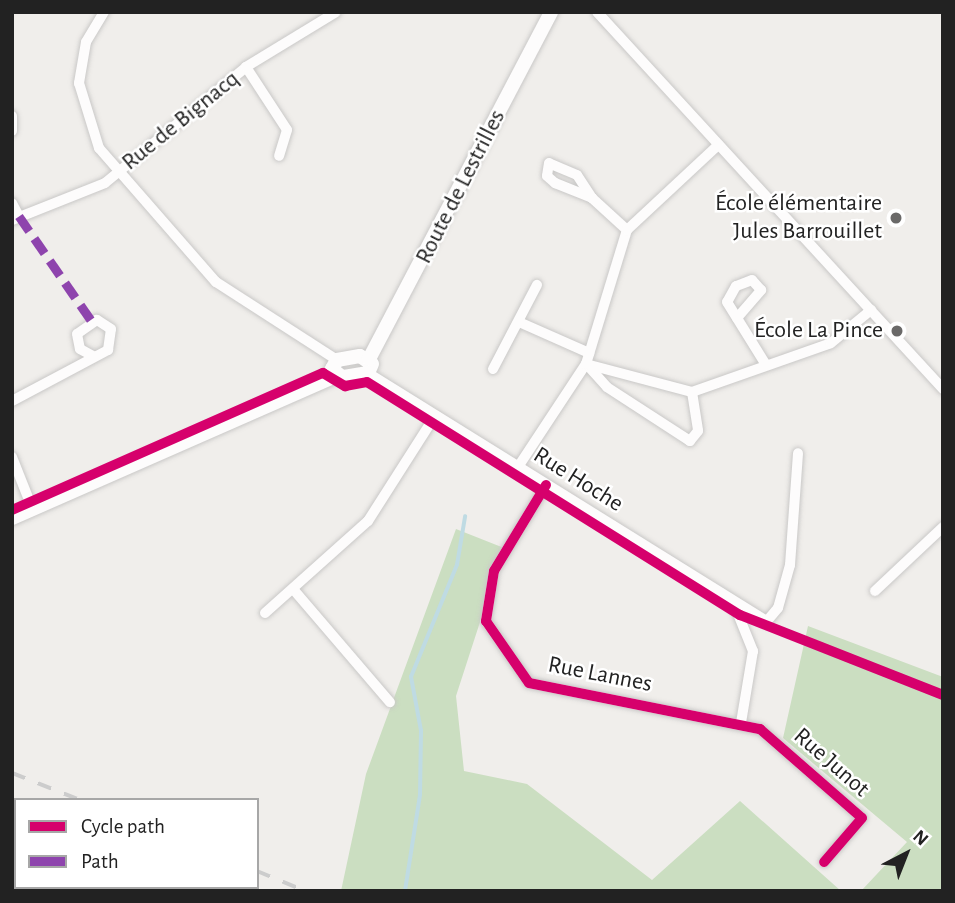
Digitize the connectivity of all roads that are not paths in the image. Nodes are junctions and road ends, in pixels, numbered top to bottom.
1 (104, 12) edge
2 (336, 12) edge
3 (551, 12) edge
4 (597, 12) edge
5 (246, 67) junction
6 (12, 116) edge
7 (12, 131) edge
8 (718, 145) junction
9 (279, 156) dead end
10 (117, 174) junction
11 (592, 198) dead end
12 (12, 203) edge
13 (16, 218) edge
14 (627, 230) junction
15 (537, 285) dead end
16 (871, 310) junction
17 (737, 318) dead end
18 (520, 322) junction
19 (93, 356) dead end
20 (588, 358) junction
21 (766, 365) junction
22 (369, 366) junction
23 (337, 367) junction
24 (493, 369) dead end
25 (943, 389) edge
26 (692, 392) junction
27 (12, 401) edge
28 (435, 416) junction
29 (798, 453) dead end
30 (12, 457) edge
31 (518, 467) junction
32 (546, 485) junction
33 (33, 509) junction
34 (12, 518) edge
35 (943, 527) edge
36 (293, 589) junction
37 (875, 591) dead end
38 (734, 604) junction
39 (265, 613) dead end
40 (390, 702) dead end
41 (741, 723) junction
42 (760, 729) joint
43 (824, 862) dead end

1 - 10 street
2 - 5 street, Rue de Bignacq
3 - 22 street, Route de Lestrilles
4 - 8 street
5 - 9 street, Rue de Bignacq
5 - 10 street, Rue de Bignacq
6 - 7 street
8 - 14 street
8 - 16 street
10 - 13 street, Rue de Bignacq
10 - 23 street
11 - 14 street
12 - 13 street
14 - 20 street
15 - 18 street
16 - 21 street
16 - 25 street
17 - 21 street
18 - 20 street
18 - 24 street
19 - 27 street
20 - 26 street
20 - 26 street
20 - 31 street
21 - 26 street
22 - 23 street
22 - 28 street, Rue Hoche
23 - 33 street
28 - 31 street, Rue Hoche
28 - 36 street
29 - 38 street, Rue Hoche
30 - 33 street
31 - 32 street, Rue Hoche
32 - 38 street, Rue Hoche
32 - 41 street, Rue Lannes
33 - 34 street
35 - 37 street
36 - 39 street
36 - 40 street
38 - 41 street
41 - 42 street, Rue Lannes
42 - 43 street, Rue Junot

